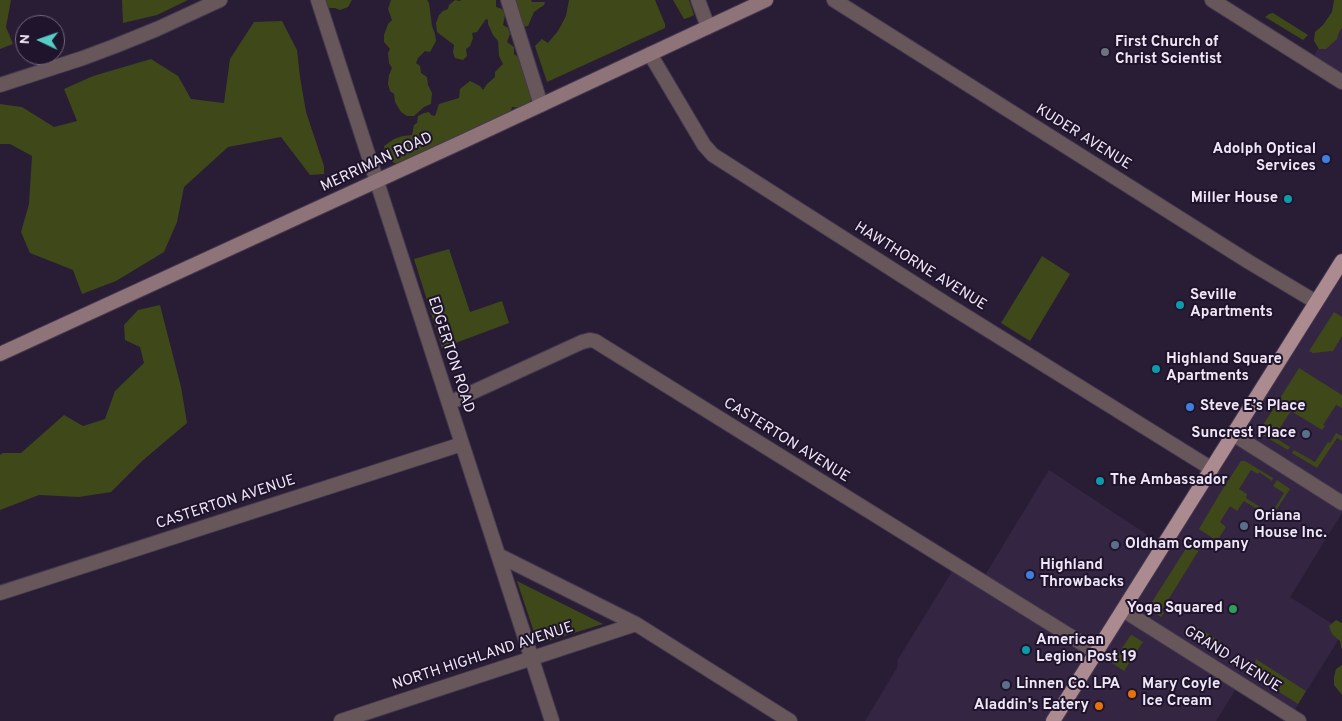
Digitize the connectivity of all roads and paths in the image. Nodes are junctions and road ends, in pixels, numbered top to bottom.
1 (220, 0) edge
2 (318, 0) edge
3 (508, 0) edge
4 (698, 0) edge
5 (766, 0) edge
6 (834, 0) edge
7 (1212, 0) edge
8 (708, 27) junction
9 (650, 54) junction
10 (1342, 82) edge
11 (0, 85) edge
12 (542, 105) junction
13 (377, 181) junction
14 (1342, 261) edge
15 (1316, 302) junction
16 (0, 354) edge
17 (449, 403) junction
18 (1233, 434) junction
19 (462, 444) junction
20 (1212, 469) junction
21 (1342, 503) edge
22 (498, 555) junction
23 (0, 593) edge
24 (1122, 610) junction
25 (636, 624) junction
26 (1096, 652) junction
27 (532, 658) junction
28 (341, 721) edge
29 (552, 721) edge
30 (790, 721) edge
31 (1053, 721) edge
32 (1299, 721) edge

1 - 11 street
2 - 13 street, EDGERTON ROAD
3 - 12 street
4 - 8 street
5 - 8 main road, MERRIMAN ROAD
6 - 15 street, KUDER AVENUE
7 - 10 street
8 - 9 main road, MERRIMAN ROAD
9 - 12 main road, MERRIMAN ROAD
9 - 20 street, HAWTHORNE AVENUE
12 - 13 main road, MERRIMAN ROAD
13 - 16 main road, MERRIMAN ROAD
13 - 17 street, EDGERTON ROAD
14 - 15 main road
15 - 18 main road
17 - 19 street, EDGERTON ROAD
17 - 26 street, CASTERTON AVENUE
18 - 20 main road
18 - 21 street
19 - 22 street, EDGERTON ROAD
19 - 23 street, CASTERTON AVENUE
20 - 24 main road
22 - 25 street
22 - 27 street, EDGERTON ROAD
24 - 26 main road
24 - 32 street, GRAND AVENUE
25 - 27 street, NORTH HIGHLAND AVENUE
25 - 30 street
26 - 31 main road
27 - 28 street, NORTH HIGHLAND AVENUE
27 - 29 street, EDGERTON ROAD

